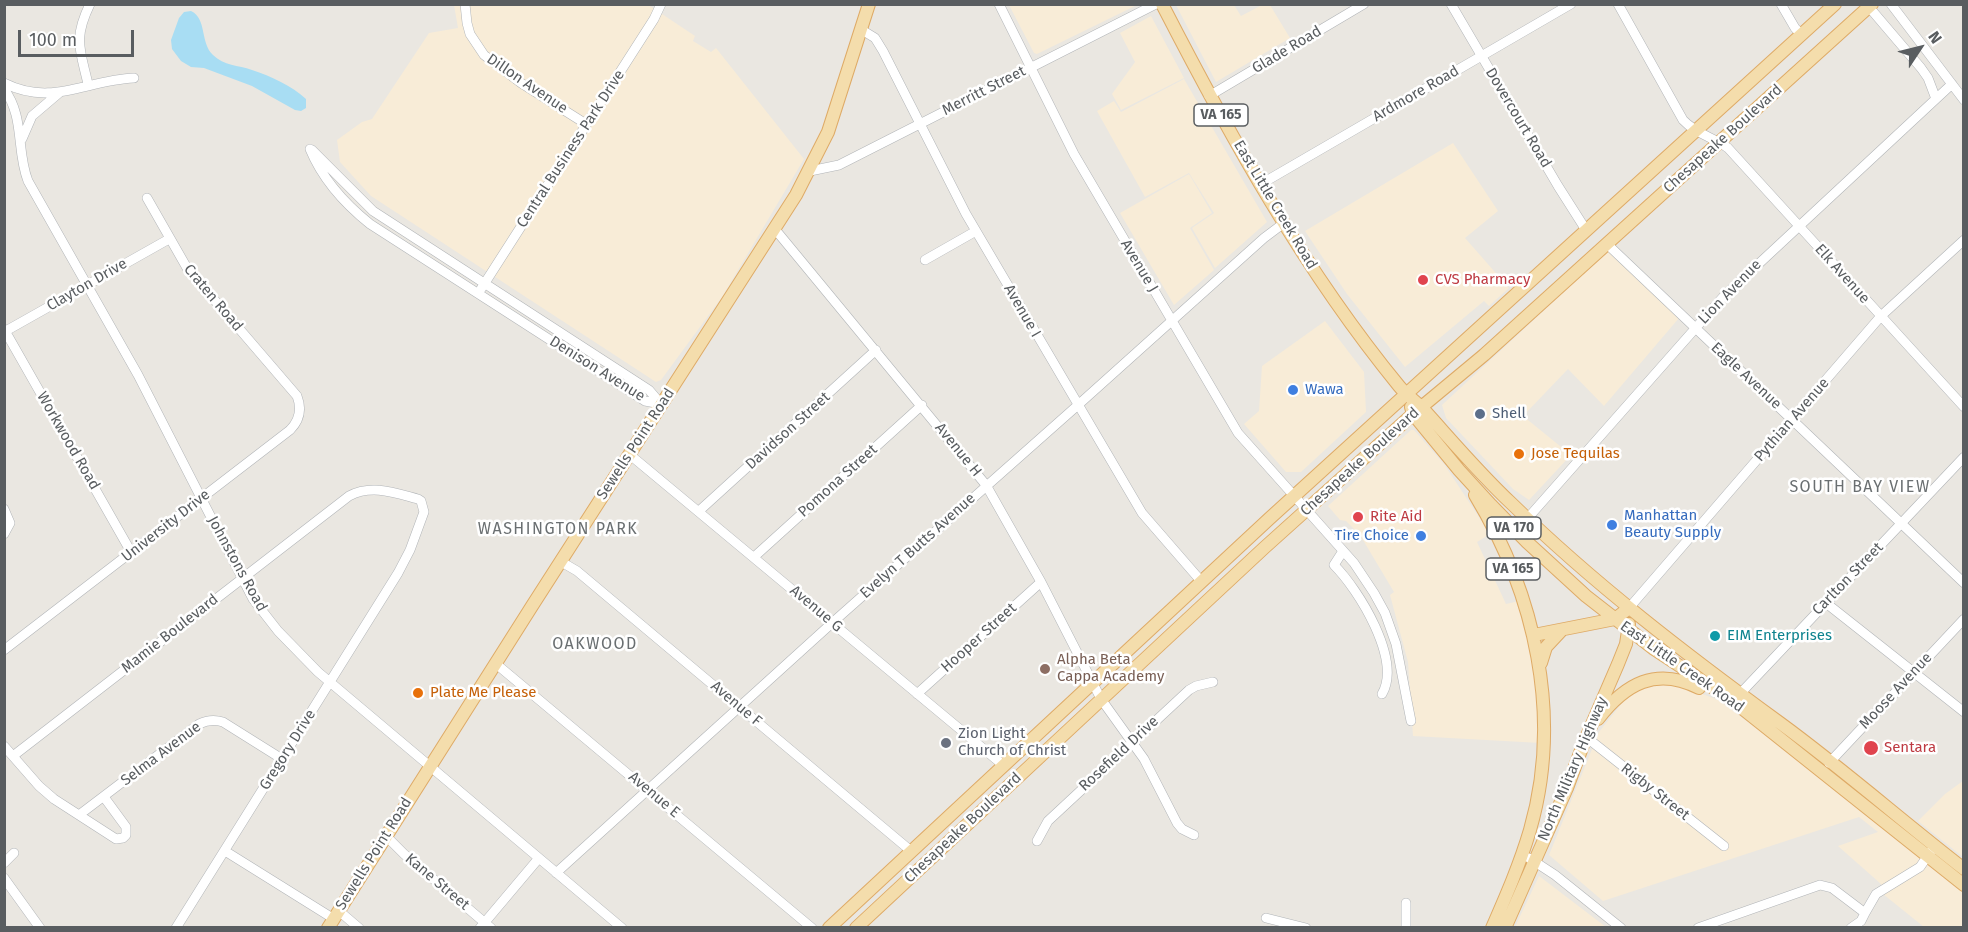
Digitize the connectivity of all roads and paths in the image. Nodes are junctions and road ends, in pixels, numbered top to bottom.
1 (90, 4) edge
2 (465, 4) edge
3 (661, 4) edge
4 (869, 4) edge
5 (999, 4) edge
6 (1156, 4) edge
7 (1162, 4) edge
8 (1364, 4) edge
9 (1451, 4) edge
10 (1571, 4) edge
11 (1618, 4) edge
12 (1781, 4) edge
13 (1835, 4) edge
14 (1891, 4) edge
15 (1870, 6) edge
16 (862, 30) junction
17 (1802, 35) junction
18 (1481, 57) junction
19 (1031, 68) junction
20 (134, 78) dead end
21 (4, 83) edge
22 (88, 84) junction
23 (1952, 84) junction
24 (4, 89) edge
25 (59, 93) junction
26 (1209, 96) junction
27 (1936, 99) junction
28 (1964, 100) edge
29 (586, 124) junction
30 (920, 124) junction
31 (1696, 132) junction
32 (1719, 142) junction
33 (21, 143) junction
34 (810, 171) junction
35 (1261, 184) junction
36 (147, 198) dead end
37 (1284, 223) junction
38 (1798, 226) junction
39 (774, 228) junction
40 (1586, 230) junction
41 (976, 231) junction
42 (169, 238) junction
43 (1964, 240) edge
44 (1607, 244) junction
45 (925, 260) dead end
46 (484, 284) junction
47 (87, 285) junction
48 (478, 293) junction
49 (1881, 316) junction
50 (1173, 321) junction
51 (1695, 328) junction
52 (5, 331) edge
53 (876, 350) junction
54 (291, 388) joint
55 (1406, 395) junction
56 (661, 404) junction
57 (922, 405) junction
58 (1078, 405) junction
59 (1964, 407) edge
60 (1417, 410) junction
61 (1792, 420) junction
62 (629, 454) junction
63 (1964, 457) edge
64 (1459, 470) junction
65 (986, 484) junction
66 (1294, 496) junction
67 (202, 498) junction
68 (4, 509) edge
69 (1307, 509) junction
70 (699, 511) junction
71 (1527, 519) junction
72 (1902, 523) junction
73 (4, 534) edge
74 (1343, 551) junction
75 (131, 552) junction
76 (754, 557) junction
77 (559, 564) junction
78 (398, 573) joint
79 (242, 578) junction
80 (1201, 581) junction
81 (1041, 582) junction
82 (1964, 583) edge
83 (1826, 603) junction
84 (1629, 608) junction
85 (1615, 619) junction
86 (1964, 619) edge
87 (832, 623) junction
88 (1565, 629) junction
89 (1629, 630) junction
90 (1534, 635) junction
91 (4, 650) edge
92 (495, 663) junction
93 (1913, 673) junction
94 (1541, 678) junction
95 (330, 682) junction
96 (1093, 682) junction
97 (1213, 682) dead end
98 (917, 694) junction
99 (1382, 694) dead end
100 (1737, 697) junction
101 (1101, 699) junction
102 (740, 706) junction
103 (1964, 712) edge
104 (1412, 721) dead end
105 (1586, 737) junction
106 (1133, 742) junction
107 (4, 746) edge
108 (13, 756) junction
109 (282, 759) junction
110 (1829, 763) junction
111 (430, 765) junction
112 (1003, 765) junction
113 (647, 789) junction
114 (104, 797) junction
115 (79, 815) junction
116 (1194, 835) dead end
117 (386, 836) junction
118 (1037, 841) dead end
119 (1724, 846) dead end
120 (225, 851) junction
121 (911, 851) junction
122 (1931, 852) junction
123 (14, 853) dead end
124 (1523, 854) junction
125 (539, 858) junction
126 (1534, 862) junction
127 (4, 863) edge
128 (1964, 869) edge
129 (556, 873) junction
130 (4, 878) edge
131 (1964, 885) edge
132 (1406, 903) dead end
133 (1865, 913) junction
134 (1266, 918) dead end
135 (334, 919) edge
136 (485, 926) edge
137 (40, 927) edge
138 (176, 927) edge
139 (359, 927) edge
140 (622, 927) edge
141 (812, 927) edge
142 (829, 927) edge
143 (856, 927) edge
144 (1306, 927) edge
145 (1406, 927) edge
146 (1492, 927) edge
147 (1504, 927) edge
148 (1621, 927) edge
149 (1698, 927) edge
150 (1851, 927) edge

1 - 22 street
2 - 29 street, Dillon Avenue
3 - 29 street, Central Business Park Drive
4 - 16 main road, Sewells Point Road
5 - 19 street, Avenue J
6 - 19 street, Merritt Street
7 - 26 main road, East Little Creek Road / VA 165
8 - 26 street, Glade Road
9 - 18 street, Dovercourt Road
10 - 18 street, Ardmore Road
11 - 31 street
12 - 17 street
13 - 17 main road, Chesapeake Boulevard
14 - 23 street
15 - 27 street
15 - 32 main road, Chesapeake Boulevard
16 - 30 street, Avenue I
16 - 34 main road, Sewells Point Road
17 - 31 main road, Chesapeake Boulevard
18 - 35 street, Ardmore Road
18 - 40 street, Dovercourt Road
19 - 30 street, Merritt Street
19 - 50 street, Avenue J
20 - 22 street
21 - 25 street
22 - 25 street
23 - 27 street, Lion Avenue
23 - 28 street
24 - 33 street, Johnstons Road
25 - 33 street
26 - 35 main road, East Little Creek Road / VA 165
27 - 38 street, Lion Avenue
29 - 46 street, Central Business Park Drive
30 - 34 street, Merritt Street
30 - 41 street, Avenue I
31 - 32 street, Elk Avenue
31 - 40 main road, Chesapeake Boulevard
32 - 38 street, Elk Avenue
32 - 44 main road, Chesapeake Boulevard
33 - 47 street, Johnstons Road
34 - 39 main road, Sewells Point Road
35 - 37 main road, East Little Creek Road / VA 165
36 - 42 street, Craten Road
37 - 50 street, Evelyn T Butts Avenue
37 - 55 main road, East Little Creek Road / VA 165
38 - 49 street, Elk Avenue
38 - 51 street, Lion Avenue
39 - 53 street, Avenue H
39 - 56 main road, Sewells Point Road
40 - 55 main road, Chesapeake Boulevard
41 - 45 street
41 - 58 street, Avenue I
42 - 47 street, Clayton Drive
42 - 54 street, Craten Road
43 - 49 street, Pythian Avenue
44 - 51 street, Eagle Avenue
44 - 60 main road, Chesapeake Boulevard
46 - 48 street, Central Business Park Drive
46 - 48 street, Denison Avenue
46 - 56 street, Denison Avenue
47 - 52 street, Clayton Drive
47 - 67 street, Johnstons Road
48 - 56 street, Denison Avenue
49 - 59 street, Elk Avenue
49 - 61 street, Pythian Avenue
50 - 58 street, Evelyn T Butts Avenue
50 - 66 street, Avenue J
51 - 61 street, Eagle Avenue
51 - 71 street, Lion Avenue
52 - 75 street, Workwood Road
53 - 57 street, Avenue H
53 - 70 street, Davidson Street
54 - 67 street, University Drive
55 - 60 main road, East Little Creek Road / VA 165
55 - 66 main road, Chesapeake Boulevard
56 - 62 main road, Sewells Point Road
57 - 65 street, Avenue H
57 - 76 street, Pomona Street
58 - 65 street, Evelyn T Butts Avenue
58 - 80 street, Avenue I
60 - 64 main road, East Little Creek Road / VA 165
60 - 69 main road, Chesapeake Boulevard
60 - 71 main road, East Little Creek Road / VA 165
61 - 72 street, Eagle Avenue
61 - 84 street, Pythian Avenue
62 - 70 street, Avenue G
62 - 77 main road, Sewells Point Road
63 - 72 street, Carlton Street
64 - 85 main road, East Little Creek Road / VA 170
64 - 90 main road, North Military Highway / VA 165
65 - 81 street, Avenue H
65 - 87 street, Evelyn T Butts Avenue
66 - 69 street, Avenue J
66 - 80 main road, Chesapeake Boulevard
67 - 75 street, University Drive
67 - 79 street, Johnstons Road
68 - 73 street
69 - 74 street, Avenue J
69 - 101 main road, Chesapeake Boulevard
70 - 76 street, Avenue G
71 - 84 main road, East Little Creek Road / VA 165
72 - 82 street, Eagle Avenue
72 - 83 street, Carlton Street
74 - 99 street
74 - 104 street, Avenue J
75 - 91 street, University Drive
76 - 87 street, Avenue G
77 - 92 main road, Sewells Point Road
77 - 102 street, Avenue F
78 - 79 street, Mamie Boulevard
78 - 95 street, Gregory Drive
79 - 95 street, Johnstons Road
79 - 108 street, Mamie Boulevard
80 - 96 main road, Chesapeake Boulevard
81 - 96 street, Avenue H
81 - 98 street, Hooper Street
83 - 93 street
83 - 100 street, Carlton Street
84 - 85 main road
84 - 89 main road, North Military Highway
84 - 100 main road, East Little Creek Road / VA 170
85 - 88 main road
85 - 89 main road, East Little Creek Road / VA 170
86 - 93 street, Moose Avenue
87 - 98 street, Avenue G
87 - 102 street, Evelyn T Butts Avenue
88 - 90 main road
88 - 94 main road
89 - 100 main road, East Little Creek Road / VA 170
89 - 105 main road, North Military Highway
90 - 94 main road, North Military Highway / VA 165
92 - 111 main road, Sewells Point Road
92 - 113 street, Avenue E
93 - 103 street
93 - 110 street, Moose Avenue
94 - 124 main road, North Military Highway / VA 165
95 - 109 street, Gregory Drive
95 - 111 street, Johnstons Road
96 - 101 street, Avenue H
96 - 112 main road, Chesapeake Boulevard
97 - 106 street, Rosefield Drive
98 - 112 street, Avenue G
100 - 105 main road
100 - 110 main road, East Little Creek Road / VA 170
100 - 122 main road, East Little Creek Road / VA 170
101 - 106 street, Avenue H
101 - 143 main road, Chesapeake Boulevard
102 - 113 street, Evelyn T Butts Avenue
102 - 121 street, Avenue F
105 - 119 street, Rigby Street
105 - 126 main road, North Military Highway
106 - 116 street, Avenue H
106 - 118 street, Rosefield Drive
107 - 108 street
108 - 115 street
109 - 114 street, Selma Avenue
109 - 120 street, Gregory Drive
110 - 122 main road, East Little Creek Road / VA 170
111 - 117 main road, Sewells Point Road
111 - 125 street, Johnstons Road
112 - 121 main road, Chesapeake Boulevard
113 - 129 street, Evelyn T Butts Avenue
113 - 141 street, Avenue E
114 - 115 street, Selma Avenue
114 - 115 street
117 - 135 main road, Sewells Point Road
117 - 136 street, Kane Street
120 - 135 street
120 - 138 street, Gregory Drive
121 - 142 main road, Chesapeake Boulevard
122 - 128 main road, East Little Creek Road / VA 170
122 - 131 main road, East Little Creek Road / VA 170
122 - 133 street
123 - 127 street
124 - 126 street
124 - 146 main road, North Military Highway / VA 165
125 - 129 street, Johnstons Road
125 - 136 street
126 - 147 main road, North Military Highway
126 - 148 street
129 - 140 street, Johnstons Road
130 - 137 street
132 - 145 street
133 - 149 street
133 - 150 street
134 - 144 street
135 - 139 street

